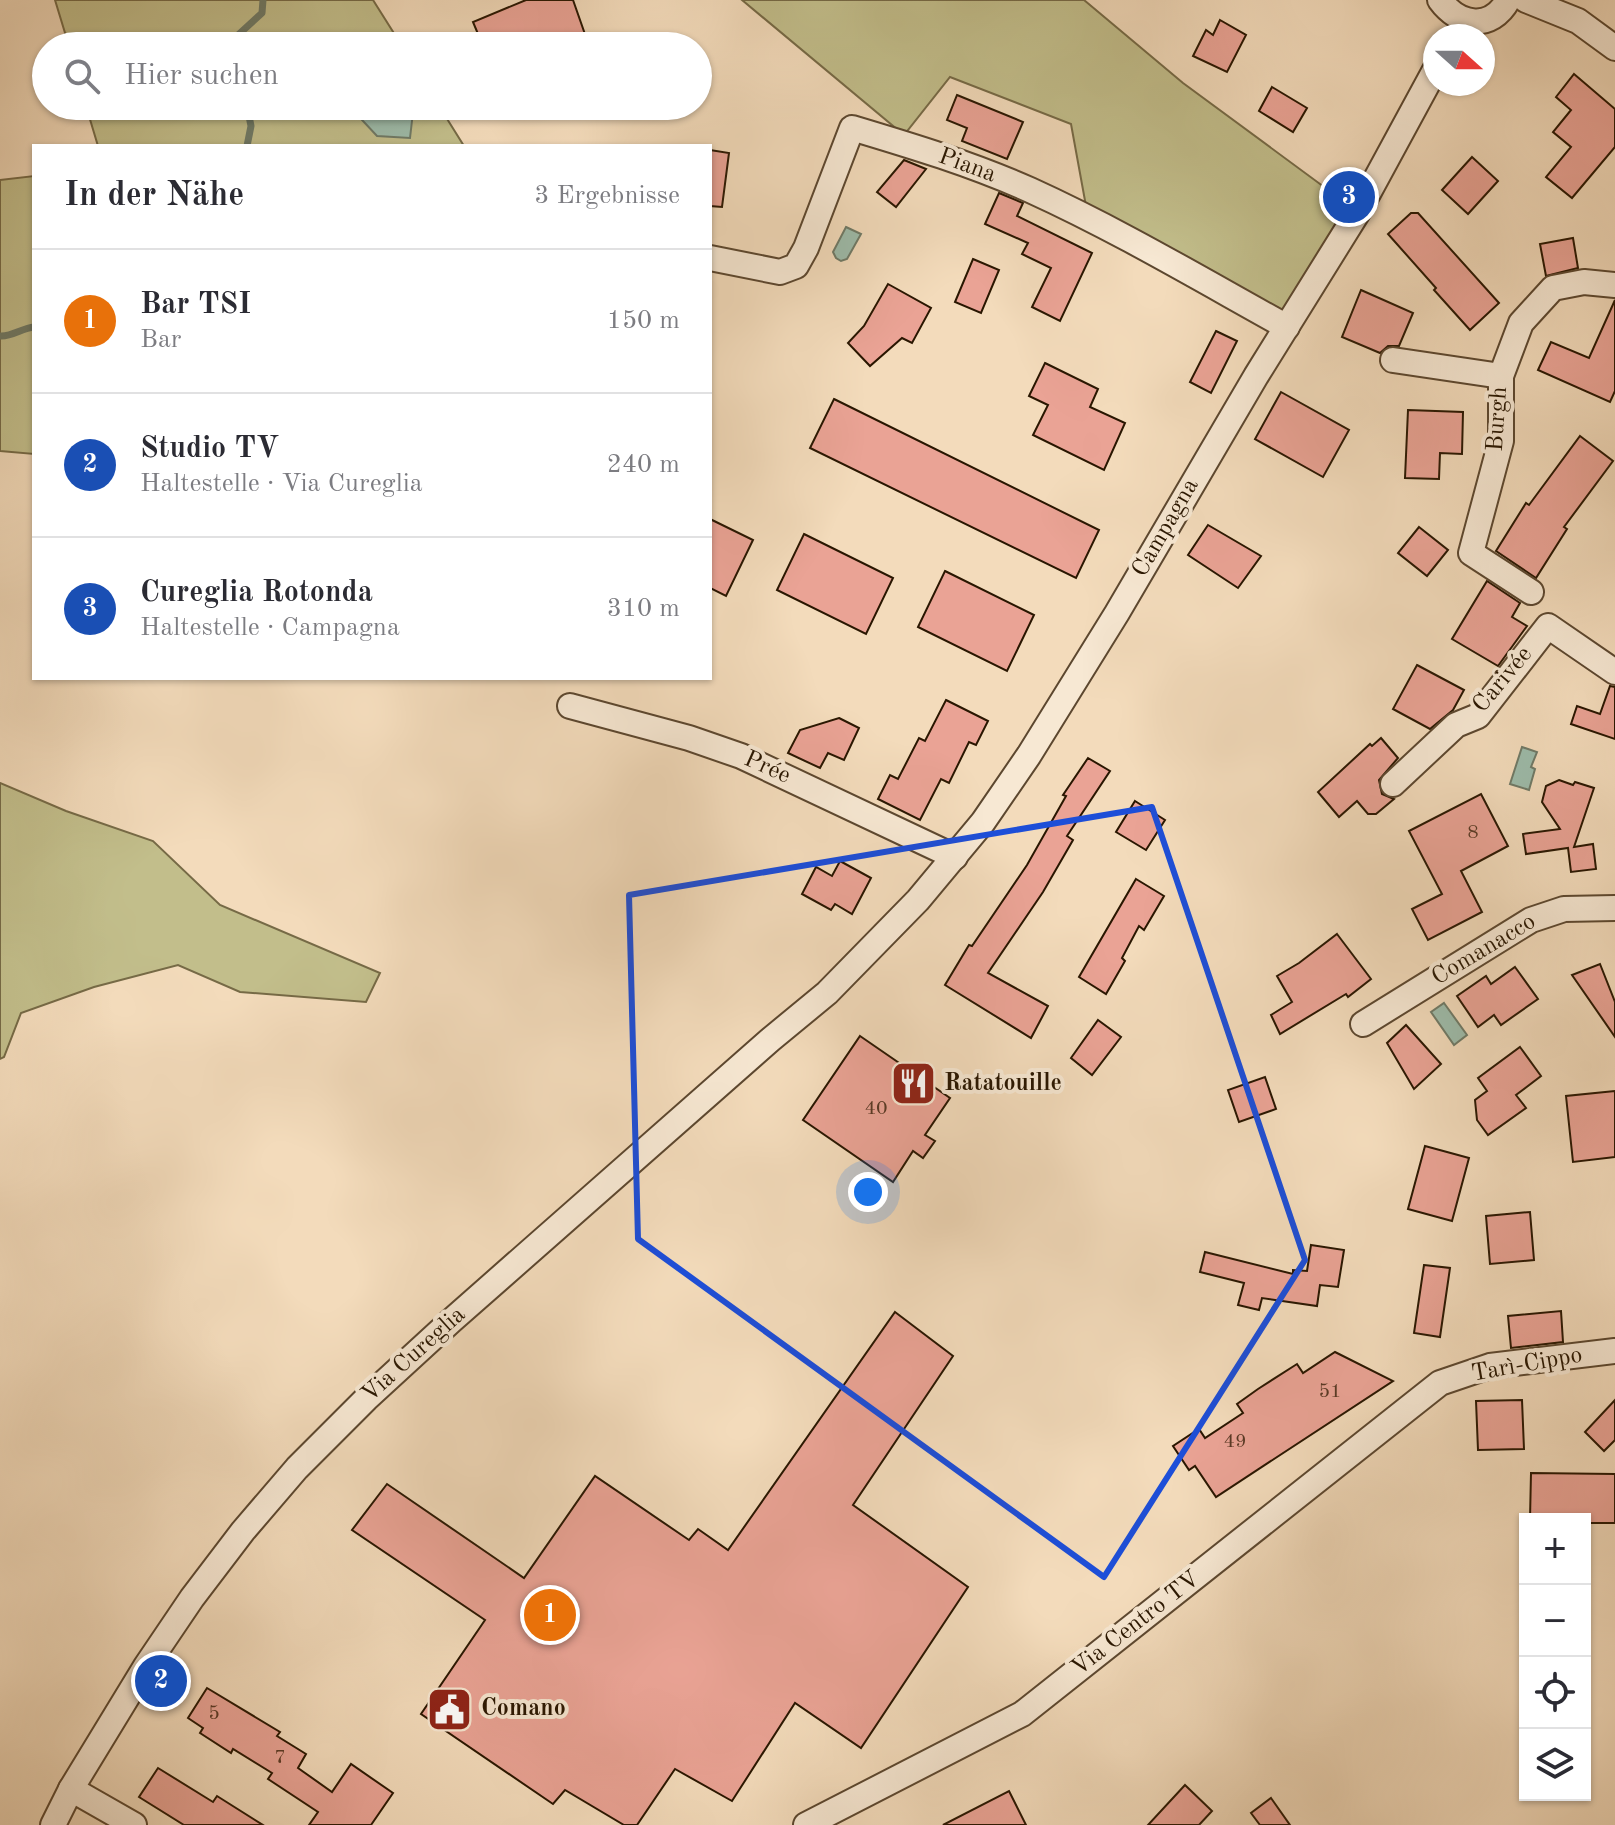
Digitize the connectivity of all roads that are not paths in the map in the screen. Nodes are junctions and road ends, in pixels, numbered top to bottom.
1 (1440, 0) edge
2 (1508, 0) edge
3 (1526, 0) edge
4 (1454, 24) edge
5 (1470, 24) edge
6 (1615, 48) edge
7 (1423, 92) edge
8 (712, 258) edge
9 (1615, 285) edge
10 (1287, 327) junction
11 (1393, 360) dead end
12 (1501, 376) junction
13 (1531, 592) dead end
14 (1615, 672) edge
15 (570, 706) dead end
16 (1393, 784) dead end
17 (955, 857) junction
18 (1615, 908) edge
19 (859, 959) joint
20 (1363, 1024) dead end
21 (1615, 1351) edge
22 (1440, 1383) joint
23 (71, 1789) junction
24 (53, 1825) edge
25 (134, 1825) edge
26 (806, 1825) edge

1 - 4 street
2 - 5 street
3 - 6 street
7 - 10 street, Campagna
8 - 10 street, Piana
9 - 12 street, Burgh
10 - 17 street, Campagna
11 - 12 street
12 - 13 street, Burgh
14 - 16 street, Carivée
15 - 17 street, Prée
17 - 19 street, Campagna
18 - 20 street, Comanacco
19 - 23 street, Via Cureglia
21 - 22 street, Tarì-Cippo
22 - 26 street, Via Centro TV
23 - 24 street, Via Cureglia
23 - 25 street

